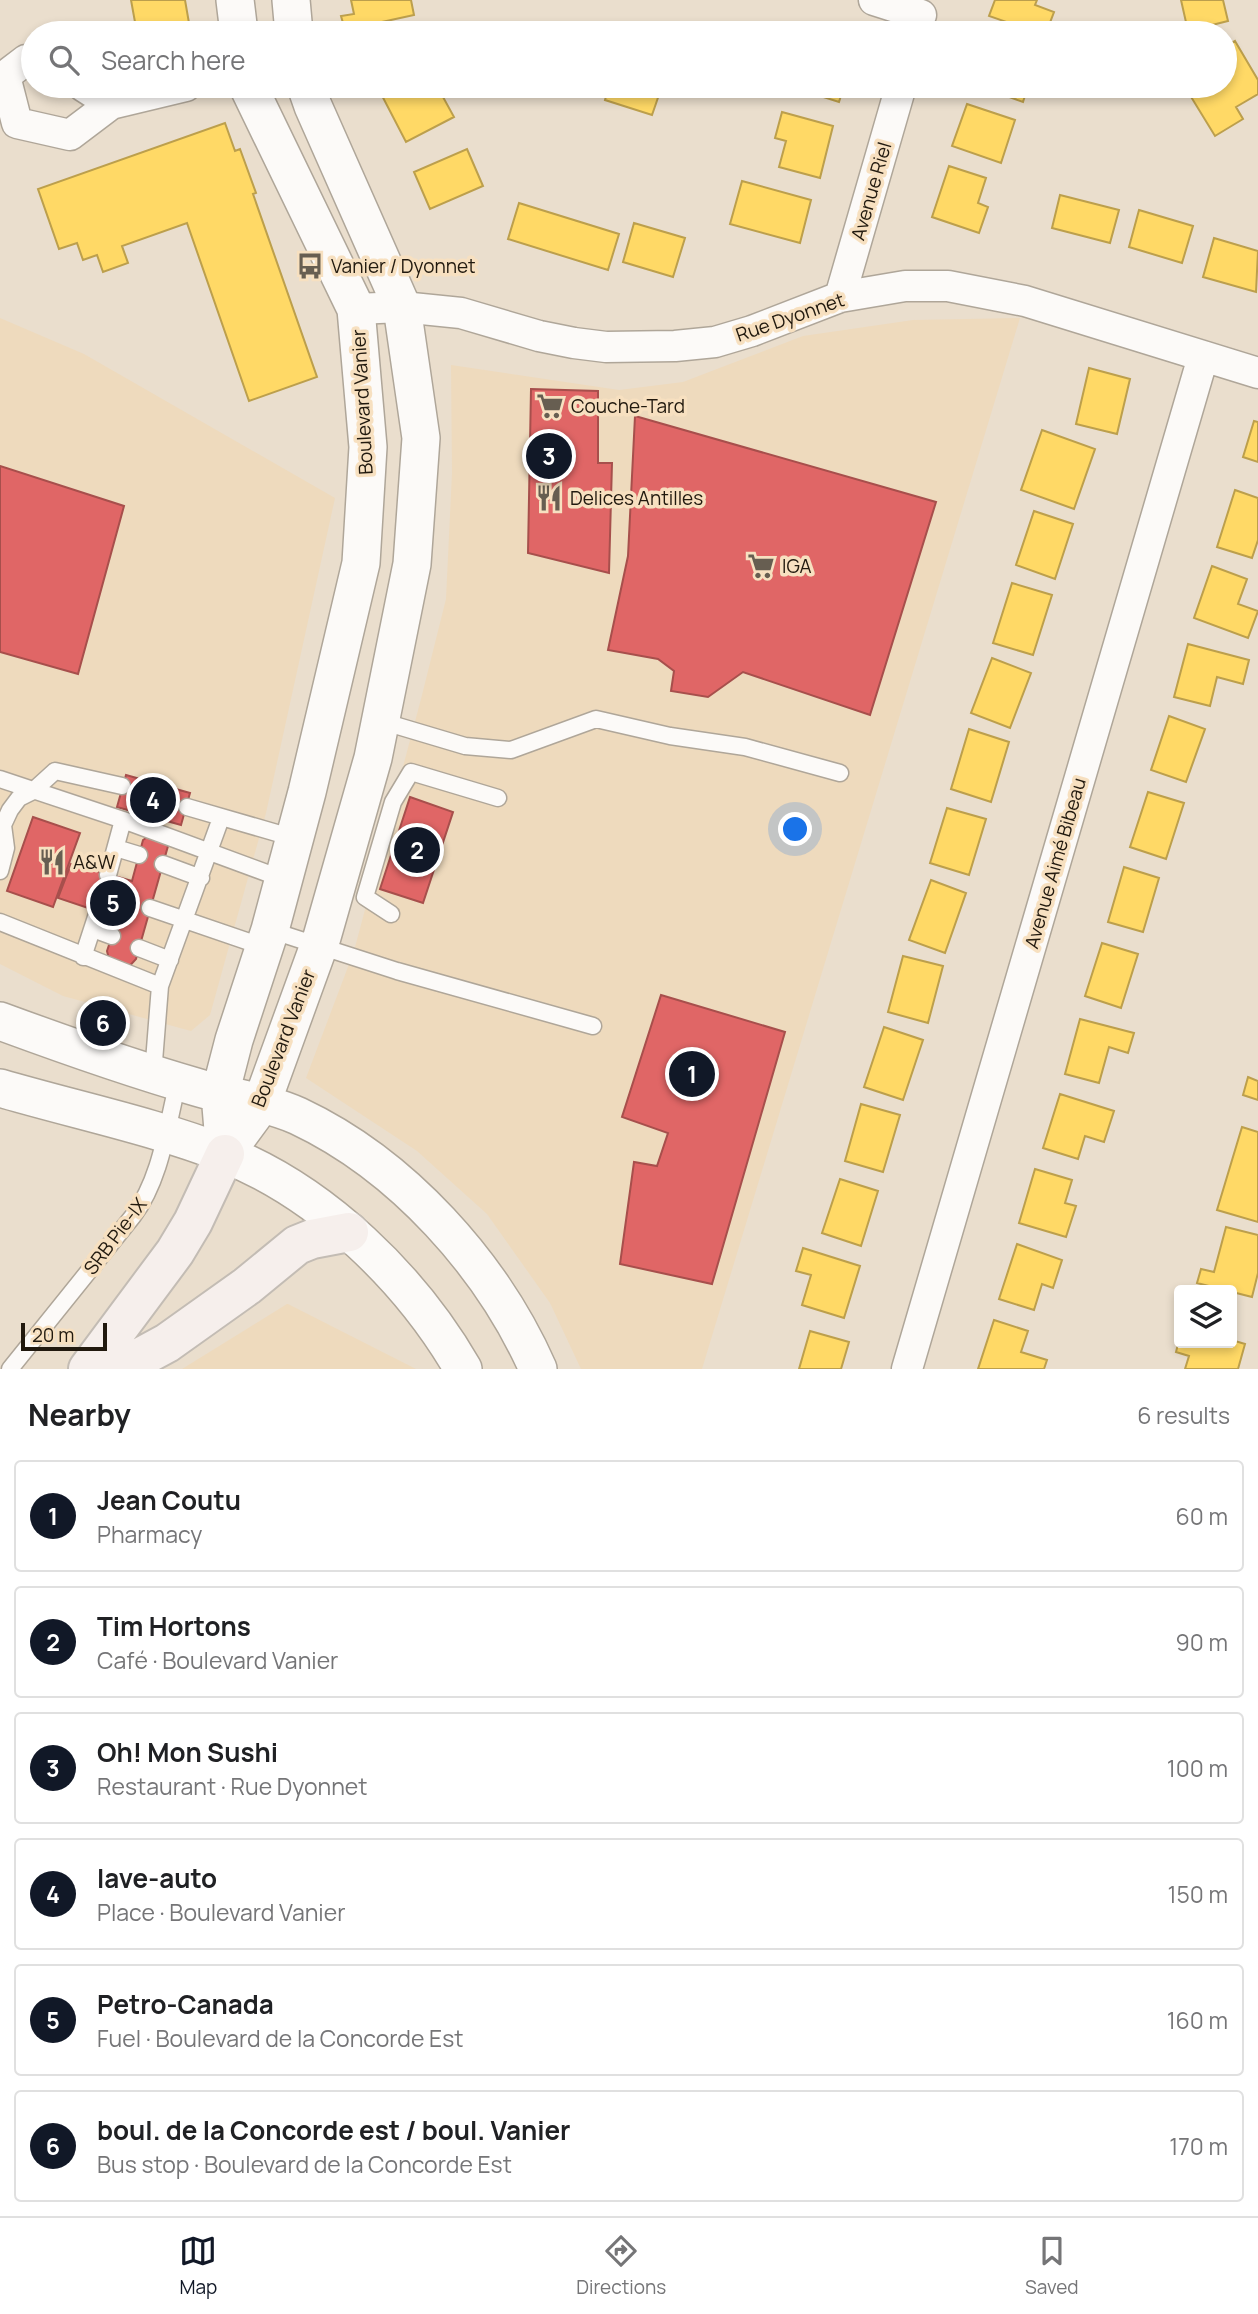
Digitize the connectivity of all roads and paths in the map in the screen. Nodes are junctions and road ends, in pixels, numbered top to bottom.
1 (235, 0) edge
2 (291, 0) edge
3 (874, 0) edge
4 (921, 16) edge
5 (238, 21) edge
6 (293, 21) edge
7 (21, 64) edge
8 (102, 98) edge
9 (136, 98) edge
10 (254, 98) edge
11 (310, 98) edge
12 (898, 98) edge
13 (111, 104) junction
14 (840, 297) junction
15 (402, 307) junction
16 (356, 310) junction
17 (1203, 357) junction
18 (1258, 373) edge
19 (381, 721) junction
20 (840, 773) dead end
21 (0, 779) edge
22 (122, 786) dead end
23 (33, 791) junction
24 (498, 798) dead end
25 (187, 807) dead end
26 (221, 818) junction
27 (123, 820) junction
28 (294, 838) junction
29 (116, 848) junction
30 (209, 853) junction
31 (139, 855) dead end
32 (163, 864) dead end
33 (0, 871) edge
34 (108, 875) dead end
35 (201, 878) junction
36 (283, 879) junction
37 (150, 908) dead end
38 (98, 911) dead end
39 (391, 914) dead end
40 (185, 920) junction
41 (0, 922) edge
42 (93, 929) junction
43 (112, 936) dead end
44 (267, 938) junction
45 (318, 946) junction
46 (139, 948) dead end
47 (83, 957) junction
48 (170, 960) junction
49 (160, 986) junction
50 (0, 1021) edge
51 (593, 1026) dead end
52 (166, 1078) junction
53 (0, 1088) edge
54 (220, 1094) junction
55 (261, 1105) junction
56 (165, 1134) junction
57 (225, 1154) junction
58 (349, 1231) junction
59 (10, 1369) edge
60 (88, 1369) edge
61 (119, 1369) edge
62 (463, 1369) edge
63 (538, 1369) edge
64 (907, 1369) edge

1 - 5 street
2 - 6 street
3 - 4 street
7 - 13 street
8 - 13 street
9 - 13 street
10 - 16 street, Boulevard Vanier
11 - 15 street, Boulevard Vanier
12 - 14 street, Avenue Riel
14 - 15 street, Rue Dyonnet
14 - 17 street, Rue Dyonnet
15 - 16 street, Rue Dyonnet
15 - 19 street, Boulevard Vanier
16 - 28 street, Boulevard Vanier
17 - 18 street, Rue Dyonnet
17 - 64 street, Avenue Aimé Bibeau
19 - 20 lane
19 - 45 street, Boulevard Vanier
21 - 23 lane
22 - 23 lane
23 - 27 lane
23 - 33 lane
24 - 39 lane
25 - 26 lane
26 - 28 lane
26 - 30 lane, SRB Pie-IX
27 - 29 lane
27 - 30 lane
28 - 36 street, Boulevard Vanier
29 - 31 lane
29 - 34 lane
30 - 35 lane, SRB Pie-IX
30 - 36 lane
32 - 35 lane
35 - 40 lane, SRB Pie-IX
36 - 44 street, Boulevard Vanier
37 - 40 lane
38 - 42 lane
40 - 44 lane
40 - 48 lane, SRB Pie-IX
41 - 47 lane
42 - 43 lane
42 - 47 lane
44 - 45 lane
44 - 54 street, Boulevard Vanier
45 - 51 lane
45 - 55 street, Boulevard Vanier
46 - 48 lane
47 - 49 lane
48 - 49 lane, SRB Pie-IX
49 - 52 lane, SRB Pie-IX
50 - 52 street
52 - 54 street
52 - 56 lane, SRB Pie-IX
53 - 56 street
54 - 55 street
54 - 57 street, Boulevard Vanier
55 - 57 street, Boulevard Vanier
55 - 63 street
56 - 57 street
56 - 59 lane, SRB Pie-IX
57 - 58 street
57 - 60 highway
58 - 61 highway
58 - 62 street

